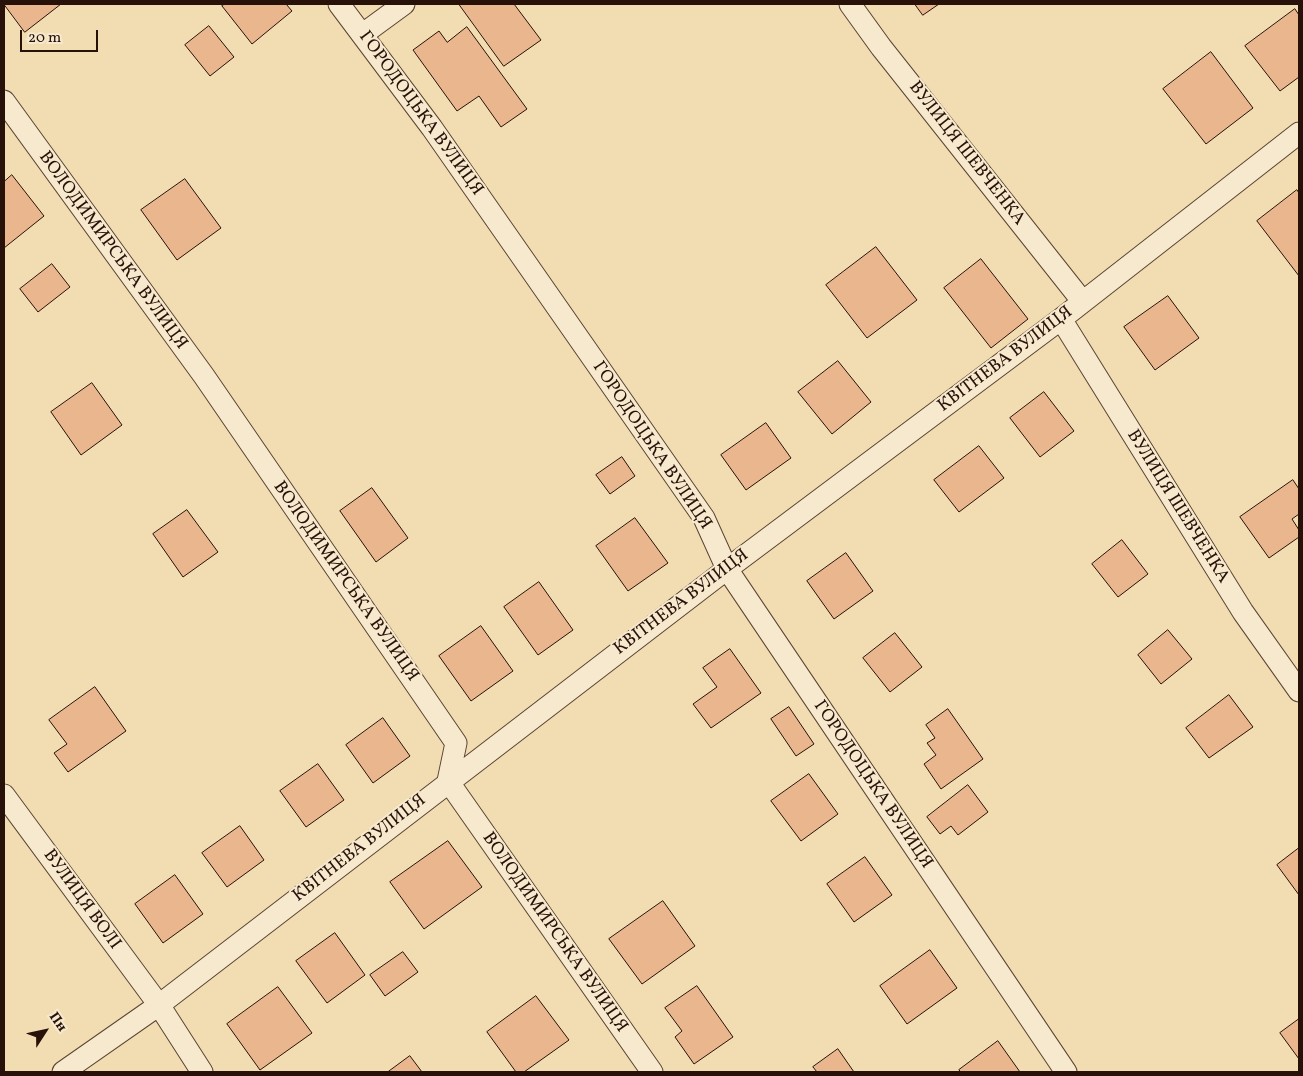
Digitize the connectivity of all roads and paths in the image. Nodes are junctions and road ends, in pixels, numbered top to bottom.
1 (339, 4) edge
2 (404, 4) edge
3 (850, 4) edge
4 (363, 34) junction
5 (4, 101) edge
6 (1299, 133) edge
7 (1083, 302) junction
8 (1061, 319) junction
9 (727, 569) junction
10 (1299, 691) edge
11 (448, 781) junction
12 (4, 795) edge
13 (159, 1005) junction
14 (64, 1072) edge
15 (202, 1072) edge
16 (652, 1072) edge
17 (1066, 1072) edge

1 - 4 street, ГОРОДОЦЬКА ВУЛИЦЯ
2 - 4 street
3 - 7 street, ВУЛИЦЯ ШЕВЧЕНКА
4 - 9 street, ГОРОДОЦЬКА ВУЛИЦЯ
5 - 11 street, ВОЛОДИМИРСЬКА ВУЛИЦЯ
6 - 7 street, КВІТНЕВА ВУЛИЦЯ
7 - 8 street, КВІТНЕВА ВУЛИЦЯ
8 - 9 street, КВІТНЕВА ВУЛИЦЯ
8 - 10 street, ВУЛИЦЯ ШЕВЧЕНКА
9 - 11 street, КВІТНЕВА ВУЛИЦЯ
9 - 17 street, ГОРОДОЦЬКА ВУЛИЦЯ
11 - 13 street, КВІТНЕВА ВУЛИЦЯ
11 - 16 street, ВОЛОДИМИРСЬКА ВУЛИЦЯ
12 - 13 street, ВУЛИЦЯ ВОЛІ
13 - 14 street, КВІТНЕВА ВУЛИЦЯ
13 - 15 street, ВУЛИЦЯ ВОЛІ

